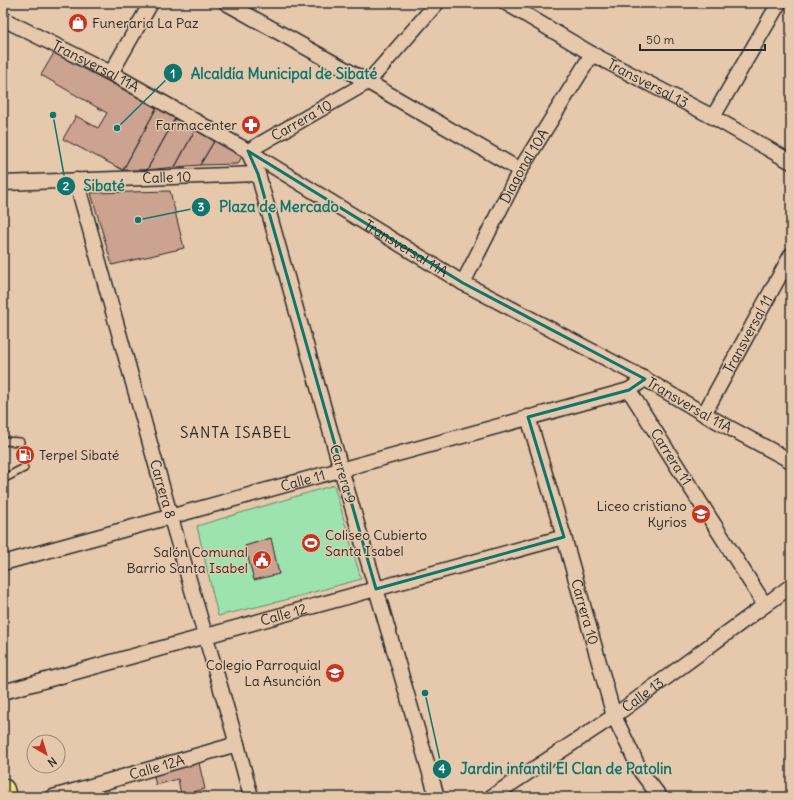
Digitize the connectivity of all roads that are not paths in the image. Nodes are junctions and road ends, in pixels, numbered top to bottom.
1 (151, 3) edge
2 (226, 3) edge
3 (437, 3) edge
4 (506, 3) edge
5 (779, 3) edge
6 (3, 19) edge
7 (592, 54) junction
8 (111, 73) junction
9 (368, 82) junction
10 (713, 118) junction
11 (248, 151) junction
12 (791, 162) edge
13 (520, 170) junction
14 (258, 174) junction
15 (76, 180) junction
16 (3, 183) edge
17 (791, 255) edge
18 (463, 283) junction
19 (645, 379) junction
20 (629, 390) junction
21 (704, 414) junction
22 (528, 418) junction
23 (3, 441) edge
24 (20, 442) dead end
25 (791, 461) edge
26 (24, 468) dead end
27 (341, 469) junction
28 (3, 479) edge
29 (171, 518) junction
30 (564, 537) junction
31 (3, 563) edge
32 (376, 589) junction
33 (789, 592) edge
34 (765, 605) junction
35 (205, 636) junction
36 (3, 692) edge
37 (614, 716) junction
38 (237, 744) junction
39 (3, 790) edge
40 (5, 797) edge
41 (53, 797) edge
42 (251, 797) edge
43 (437, 797) edge
44 (491, 797) edge
45 (660, 797) edge

1 - 8 street
2 - 9 street
3 - 9 street, Carrera 10
4 - 7 street, Transversal 13
5 - 10 street
6 - 8 street, Transversal 11A
7 - 10 street, Transversal 13
7 - 13 street, Diagonal 10A
8 - 11 street, Transversal 11A
9 - 11 street, Carrera 10
9 - 13 street
10 - 12 street, Transversal 13
11 - 14 street, Carrera 9
11 - 18 street, Transversal 11A
13 - 18 street, Diagonal 10A
14 - 15 street, Calle 10
14 - 27 street, Carrera 9
15 - 16 street, Calle 10
15 - 29 street, Carrera 8
17 - 21 street, Transversal 11
18 - 19 street, Transversal 11A
19 - 20 street, Calle 11
19 - 21 street, Transversal 11A
20 - 22 street, Calle 11
20 - 34 street, Carrera 11
21 - 25 street, Transversal 11A
22 - 27 street, Calle 11
22 - 30 street, Carrera 10
23 - 24 lane
26 - 28 lane
27 - 29 street, Calle 11
27 - 32 street, Carrera 9
29 - 31 street, Calle 11
29 - 35 street, Carrera 8
30 - 32 street, Calle 12
30 - 37 street, Carrera 10
32 - 35 street, Calle 12
32 - 43 street, Carrera 9
33 - 34 street, Calle 13
34 - 37 street, Calle 13
35 - 36 street, Calle 12
35 - 38 street, Carrera 8
37 - 44 street, Calle 13
37 - 45 street, Carrera 10
38 - 41 street, Calle 12A
38 - 42 street, Carrera 8
39 - 40 main road

